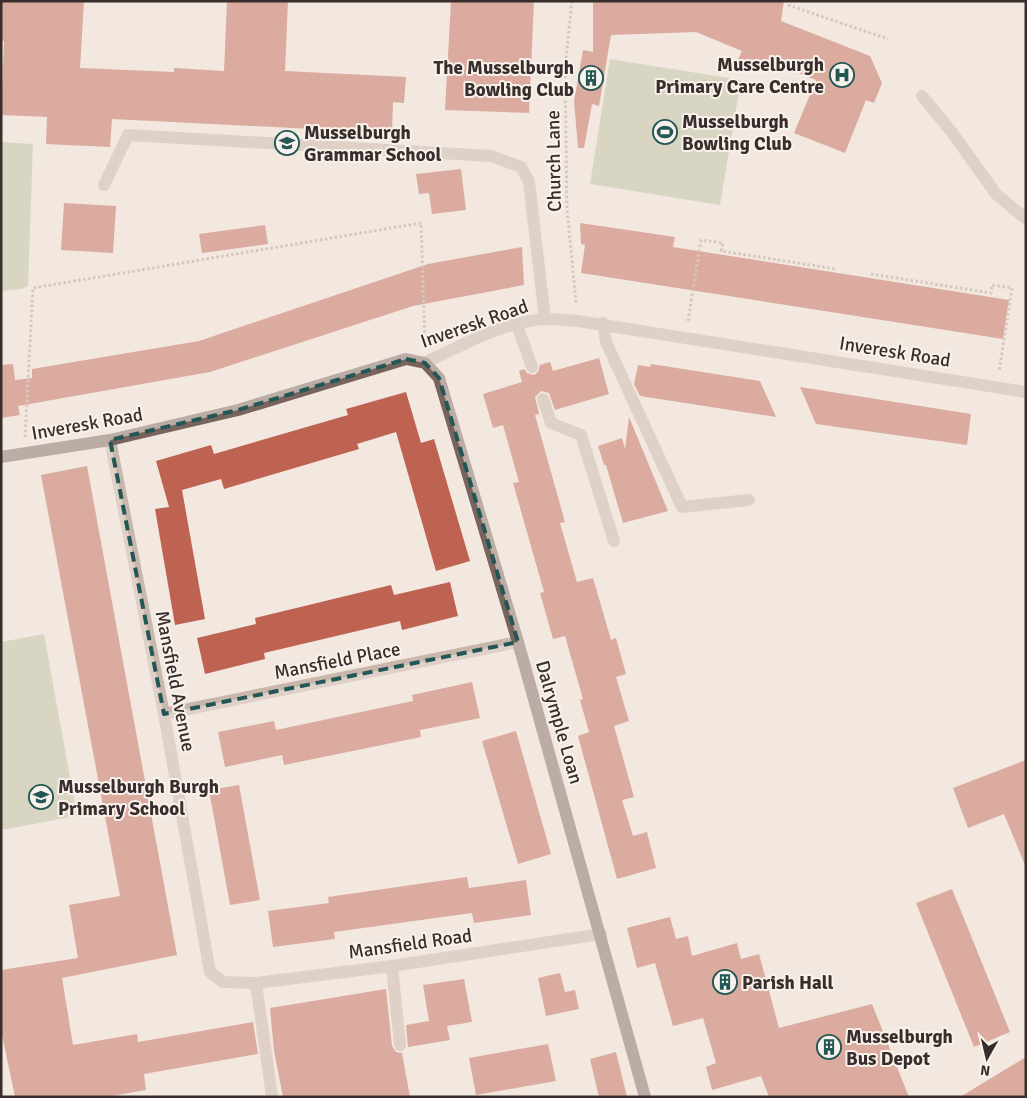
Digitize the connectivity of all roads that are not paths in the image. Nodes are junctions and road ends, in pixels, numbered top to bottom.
1 (922, 96) dead end
2 (104, 185) dead end
3 (1026, 219) edge
4 (545, 319) junction
5 (603, 323) junction
6 (517, 325) junction
7 (425, 363) junction
8 (532, 367) dead end
9 (1026, 392) edge
10 (543, 399) dead end
11 (110, 440) junction
12 (1, 457) edge
13 (749, 500) dead end
14 (614, 541) dead end
15 (518, 642) junction
16 (164, 714) junction
17 (601, 934) junction
18 (392, 966) junction
19 (223, 982) joint
20 (256, 983) junction
21 (400, 1045) dead end
22 (272, 1097) edge
23 (645, 1097) edge

1 - 3 street
2 - 4 street
4 - 5 street, Inveresk Road
4 - 6 street, Inveresk Road
5 - 9 street, Inveresk Road
5 - 13 street
6 - 7 street, Inveresk Road
6 - 8 street
7 - 11 main road, Inveresk Road
7 - 15 main road, Dalrymple Loan
10 - 14 street
11 - 12 main road, Inveresk Road
11 - 16 street, Mansfield Avenue
15 - 16 street, Mansfield Place
15 - 17 main road, Dalrymple Loan
16 - 19 street, Mansfield Avenue
17 - 18 street, Mansfield Road
17 - 23 main road, Dalrymple Loan
18 - 20 street, Mansfield Road
18 - 21 street
19 - 20 street, Mansfield Road
20 - 22 street

